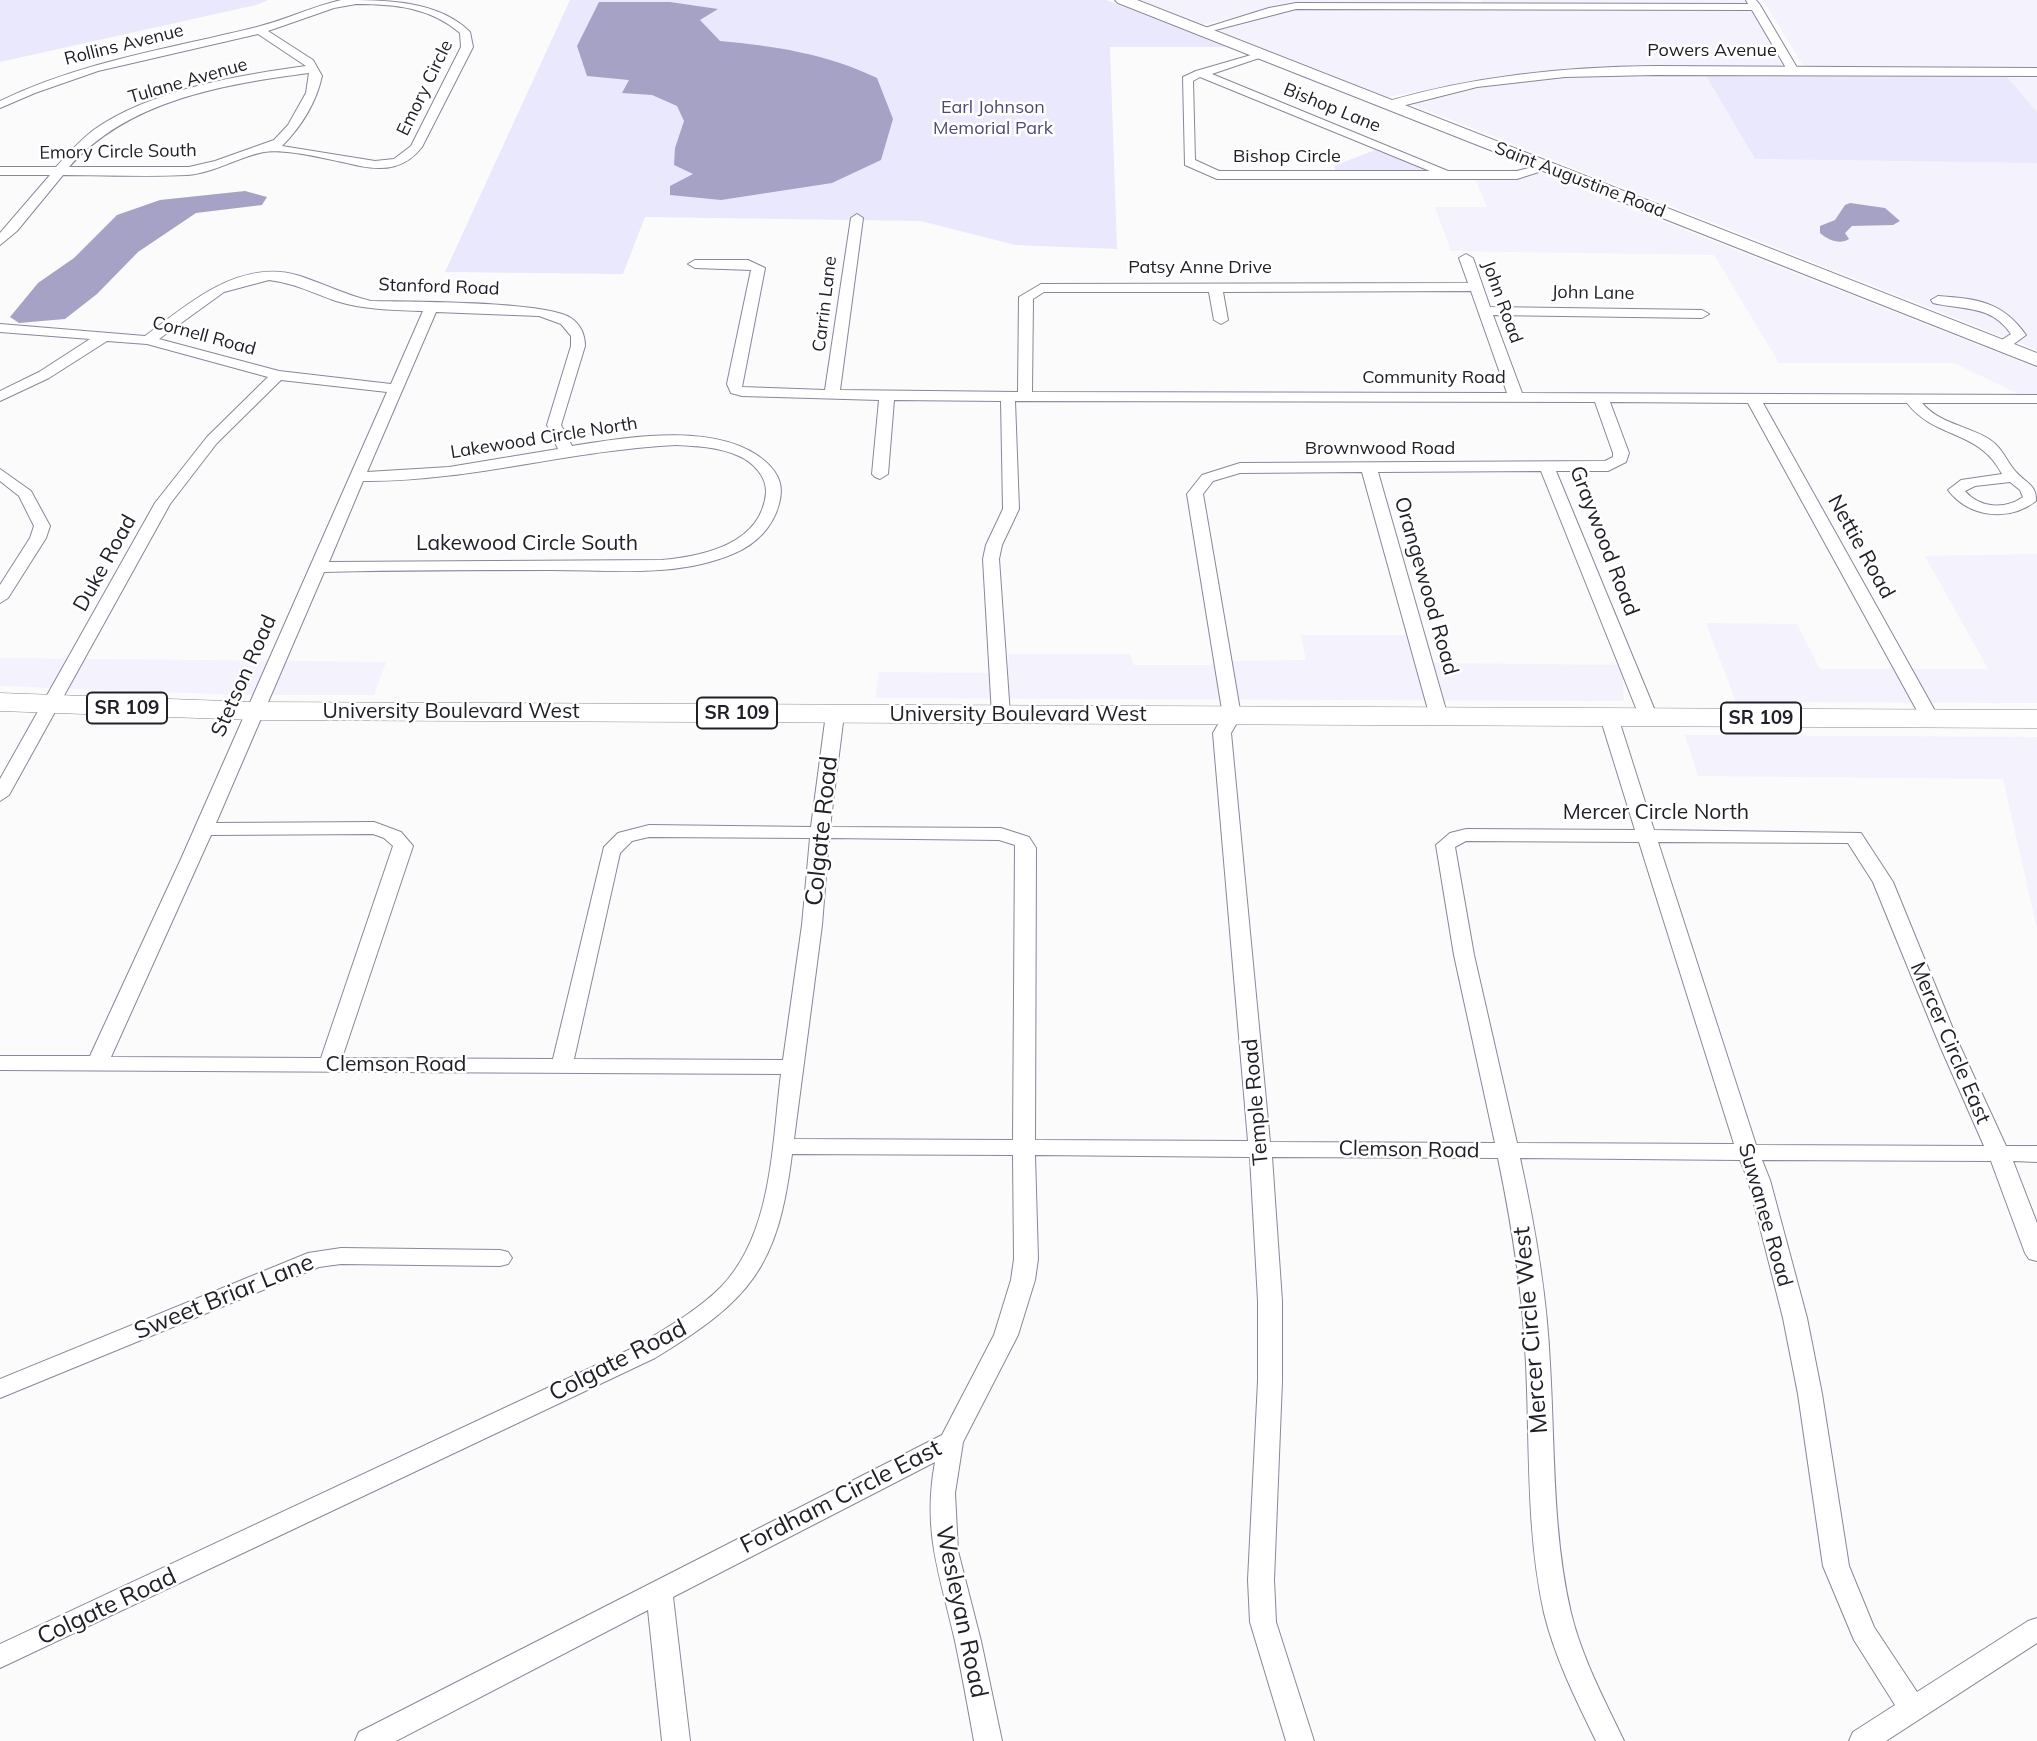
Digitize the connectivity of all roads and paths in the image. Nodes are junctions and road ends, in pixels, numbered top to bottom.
1 (1123, 0) edge
2 (1753, 4) edge
3 (260, 30) junction
4 (1200, 31) junction
5 (1262, 55) junction
6 (312, 69) junction
7 (1793, 71) junction
8 (2037, 72) edge
9 (1200, 73) junction
10 (0, 105) edge
11 (1390, 105) junction
12 (267, 148) junction
13 (400, 161) joint
14 (1548, 167) junction
15 (0, 171) edge
16 (62, 172) junction
17 (1450, 176) junction
18 (857, 218) dead end
19 (0, 241) edge
20 (1466, 258) dead end
21 (695, 264) dead end
22 (1215, 287) junction
23 (1477, 287) junction
24 (1938, 300) dead end
25 (431, 308) junction
26 (1484, 311) junction
27 (1702, 314) dead end
28 (1221, 320) dead end
29 (0, 328) edge
30 (106, 335) junction
31 (148, 340) junction
32 (2003, 346) junction
33 (2036, 358) edge
34 (278, 375) junction
35 (396, 389) junction
36 (832, 395) junction
37 (887, 396) junction
38 (1008, 396) junction
39 (1025, 396) junction
40 (0, 397) edge
41 (1516, 398) junction
42 (1601, 398) junction
43 (1753, 398) junction
44 (1910, 399) junction
45 (2037, 399) edge
46 (567, 452) junction
47 (1369, 468) junction
48 (1547, 468) junction
49 (1214, 473) joint
50 (0, 474) edge
51 (880, 474) dead end
52 (358, 475) junction
53 (2010, 475) dead end
54 (735, 547) joint
55 (317, 567) junction
56 (0, 598) edge
57 (0, 702) edge
58 (51, 705) junction
59 (254, 711) junction
60 (835, 714) junction
61 (1001, 715) junction
62 (1232, 716) junction
63 (1439, 717) junction
64 (1609, 717) junction
65 (1649, 718) junction
66 (1930, 718) junction
67 (2037, 719) edge
68 (0, 795) edge
69 (202, 829) junction
70 (821, 832) junction
71 (1647, 836) junction
72 (625, 837) joint
73 (1457, 837) joint
74 (1854, 837) joint
75 (1021, 841) joint
76 (0, 1063) edge
77 (99, 1063) junction
78 (329, 1065) junction
79 (562, 1066) junction
80 (792, 1067) junction
81 (781, 1146) junction
82 (1260, 1148) junction
83 (1024, 1149) junction
84 (1507, 1151) junction
85 (1749, 1153) junction
86 (1999, 1154) junction
87 (2037, 1154) edge
88 (2037, 1253) edge
89 (500, 1258) dead end
90 (0, 1389) edge
91 (951, 1442) junction
92 (659, 1590) junction
93 (2037, 1629) edge
94 (0, 1657) edge
95 (1913, 1709) junction
96 (369, 1741) edge
97 (676, 1741) edge
98 (988, 1741) edge
99 (1300, 1741) edge
100 (1610, 1741) edge
101 (1863, 1741) edge

1 - 4 main road, Saint Augustine Road
2 - 4 street
2 - 7 street
3 - 6 street
3 - 10 street, Rollins Avenue
3 - 13 street, Emory Circle
4 - 5 main road, Saint Augustine Road
5 - 9 street
5 - 11 main road, Saint Augustine Road
6 - 12 street
6 - 16 street, Tulane Avenue
7 - 8 street, Powers Avenue
7 - 11 street, Powers Avenue
9 - 17 street, Bishop Lane
9 - 17 street, Bishop Circle
11 - 14 main road, Saint Augustine Road
12 - 13 street, Emory Circle South
12 - 16 street, Emory Circle South
14 - 17 street, Bishop Circle
14 - 32 main road, Saint Augustine Road
15 - 16 street, Emory Circle South
16 - 19 street, Tulane Avenue
18 - 36 street, Carrin Lane
20 - 23 street, John Road
21 - 36 street, Community Road
22 - 23 street, Patsy Anne Drive
22 - 28 street
22 - 39 street, Patsy Anne Drive
23 - 26 street, John Road
24 - 32 street
25 - 31 street, Stanford Road
25 - 35 street, Stetson Road
25 - 46 street, Stanford Road
26 - 27 street, John Lane
26 - 41 street, John Road
29 - 30 street, Cornell Road
30 - 31 street, Cornell Road
30 - 40 street
31 - 34 street, Cornell Road
32 - 33 main road, Saint Augustine Road
34 - 35 street, Cornell Road
34 - 58 street, Duke Road
35 - 52 street, Stetson Road
36 - 37 street, Community Road
37 - 38 street, Community Road
37 - 51 street
38 - 39 street, Community Road
38 - 61 street
39 - 41 street, Community Road
41 - 42 street, Community Road
42 - 43 street, Community Road
42 - 48 street, Graywood Road
43 - 44 street, Community Road
43 - 66 street, Nettie Road
44 - 45 street, Community Road
44 - 53 street
46 - 52 street, Lakewood Circle North
46 - 54 street, Lakewood Circle North
47 - 48 street, Brownwood Road
47 - 49 street, Brownwood Road
47 - 63 street, Orangewood Road
48 - 65 street, Graywood Road
49 - 62 street, Temple Road
50 - 56 street
52 - 55 street, Stetson Road
54 - 55 street, Lakewood Circle South
55 - 59 street, Stetson Road
57 - 58 main road, University Boulevard West / SR 109
58 - 59 main road, University Boulevard West / SR 109
58 - 68 street, Duke Road
59 - 60 main road, University Boulevard West / SR 109
59 - 69 street, Stetson Road
60 - 61 main road, University Boulevard West / SR 109
60 - 70 street, Colgate Road
61 - 62 main road, University Boulevard West / SR 109
62 - 63 main road, University Boulevard West / SR 109
62 - 82 street, Temple Road
63 - 64 main road, University Boulevard West / SR 109
64 - 65 main road, University Boulevard West / SR 109
64 - 71 street, Suwanee Road
65 - 66 main road, University Boulevard West / SR 109
66 - 67 main road, University Boulevard West / SR 109
69 - 77 street, Stetson Road
69 - 78 street
70 - 72 street
70 - 75 street
70 - 80 street, Colgate Road
71 - 73 street, Mercer Circle North
71 - 74 street, Mercer Circle North
71 - 85 street, Suwanee Road
72 - 79 street
73 - 84 street, Mercer Circle West
74 - 86 street, Mercer Circle East
75 - 83 street, Fordham Circle East
76 - 77 street, Clemson Road
77 - 78 street, Clemson Road
78 - 79 street, Clemson Road
79 - 80 street, Clemson Road
80 - 81 street, Colgate Road
81 - 83 street, Clemson Road
81 - 94 street, Colgate Road
82 - 83 street, Clemson Road
82 - 84 street, Clemson Road
82 - 99 street, Temple Road
83 - 91 street, Fordham Circle East
84 - 85 street, Clemson Road
84 - 100 street, Mercer Circle West
85 - 86 street, Clemson Road
85 - 95 street, Suwanee Road
86 - 87 street, Clemson Road
86 - 88 street, Mercer Circle East
89 - 90 street, Sweet Briar Lane
91 - 92 street, Fordham Circle East
91 - 98 street, Wesleyan Road
92 - 96 street, Fordham Circle East
92 - 97 street
93 - 95 street
95 - 101 street

